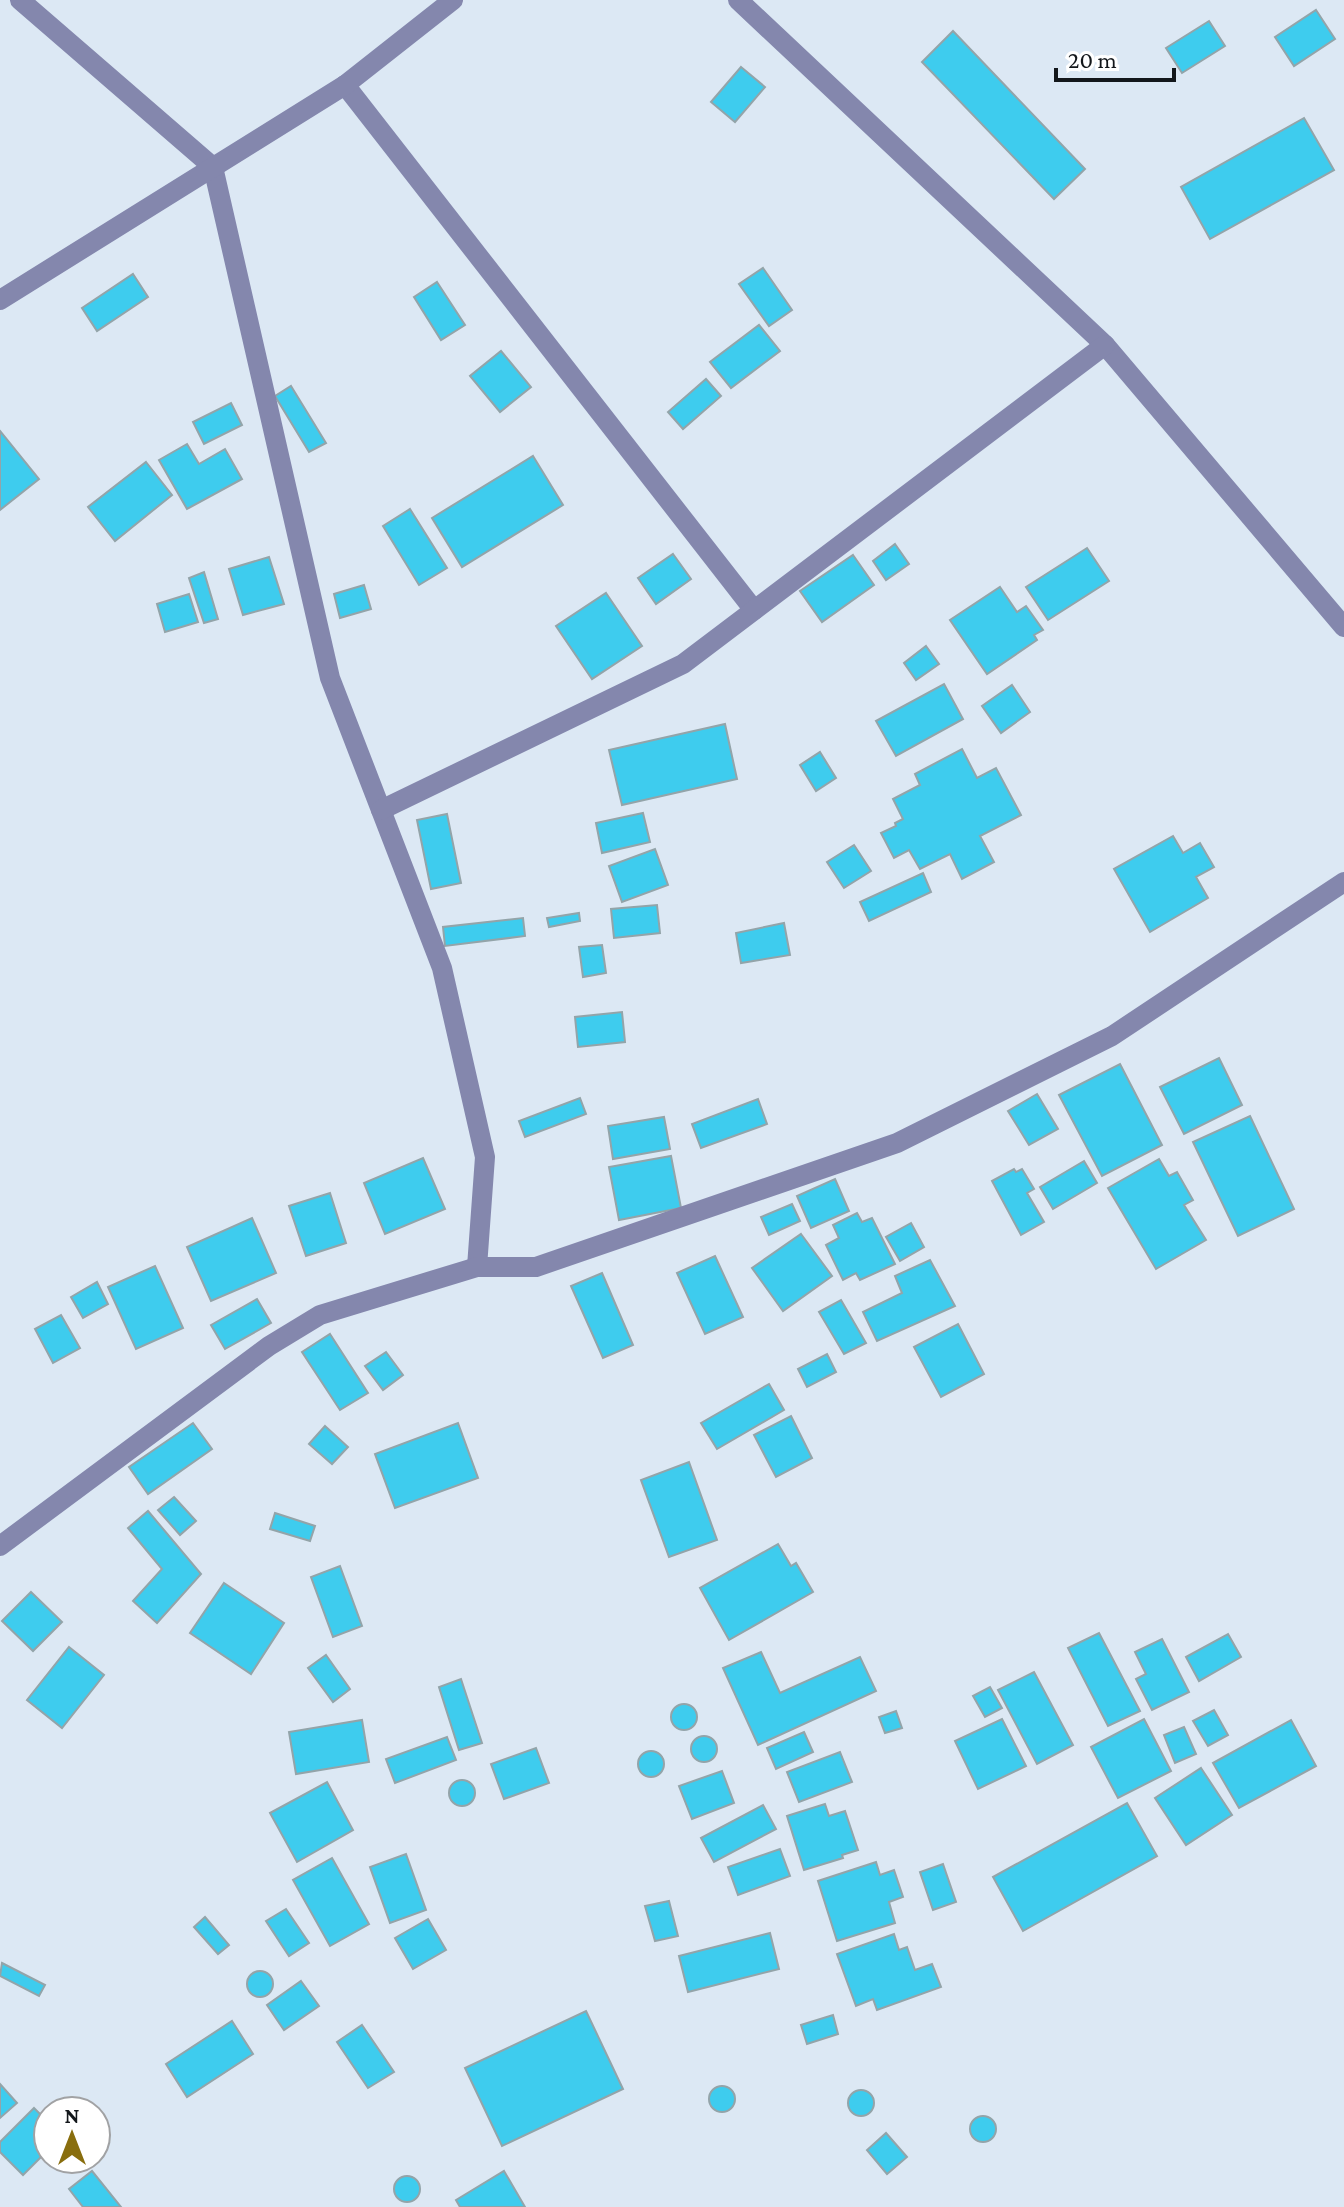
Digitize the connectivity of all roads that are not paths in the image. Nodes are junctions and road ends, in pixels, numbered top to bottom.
1 (20, 0) edge
2 (453, 0) edge
3 (738, 0) edge
4 (345, 85) junction
5 (213, 167) junction
6 (0, 300) edge
7 (1105, 345) junction
8 (754, 610) junction
9 (1344, 627) edge
10 (381, 810) junction
11 (1344, 882) edge
12 (477, 1267) junction
13 (0, 1546) edge

1 - 5 street
2 - 4 street
3 - 7 street
4 - 5 street
4 - 8 street
5 - 6 street
5 - 10 street
7 - 8 street
7 - 9 street
8 - 10 street
10 - 12 street
11 - 12 street
12 - 13 street

